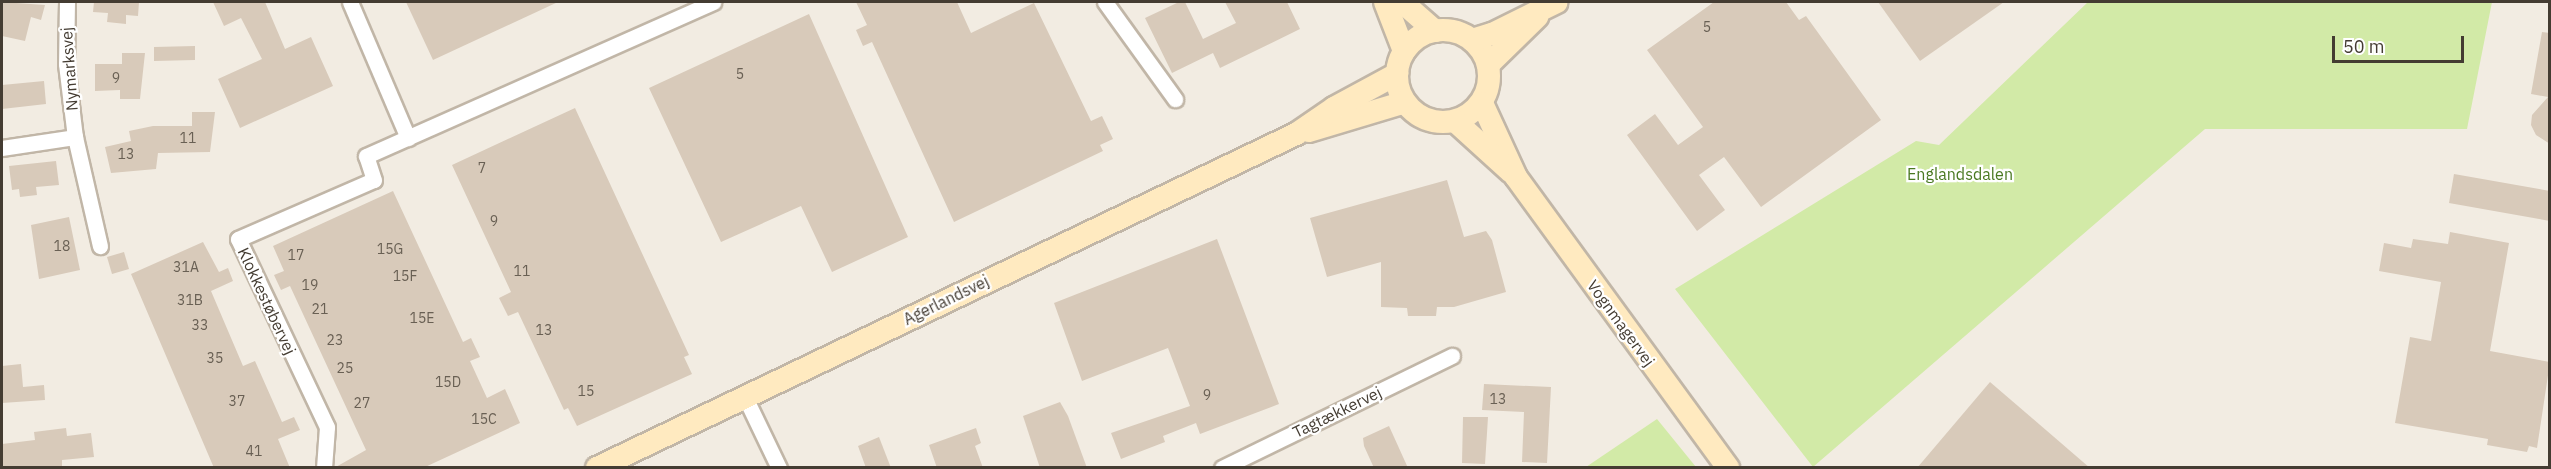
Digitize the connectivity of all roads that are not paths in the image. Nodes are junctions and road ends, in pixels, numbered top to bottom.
1 (67, 2) edge
2 (350, 2) edge
3 (713, 2) edge
4 (1105, 2) edge
5 (1385, 2) edge
6 (1402, 2) edge
7 (1550, 7) edge
8 (1435, 31) junction
9 (1472, 40) junction
10 (1404, 51) junction
11 (1488, 65) junction
12 (1397, 74) junction
13 (1174, 99) dead end
14 (1405, 102) junction
15 (1482, 103) junction
16 (1455, 121) junction
17 (1296, 134) junction
18 (75, 137) junction
19 (408, 138) junction
20 (2, 148) edge
21 (1516, 177) junction
22 (100, 246) dead end
23 (1452, 356) dead end
24 (745, 397) junction
25 (324, 468) edge
26 (597, 468) edge
27 (779, 468) edge
28 (1222, 468) edge
29 (1728, 468) edge

1 - 18 street, Nymarksvej
2 - 19 street
3 - 19 street, Klokkestøbervej
4 - 13 street
5 - 10 street
6 - 8 street
7 - 9 street
7 - 11 street
8 - 9 street
8 - 10 street
9 - 11 street
10 - 12 street
11 - 15 street
12 - 14 street
12 - 17 street, Agerlandsvej
14 - 16 street
14 - 17 street, Agerlandsvej
15 - 16 street
15 - 21 street, Vognmagervej
16 - 21 street, Vognmagervej
17 - 24 street, Agerlandsvej
18 - 20 street
18 - 22 street, Nymarksvej
19 - 25 street, Klokkestøbervej
21 - 29 street, Vognmagervej
23 - 28 street, Tagtækkervej
24 - 26 street, Agerlandsvej
24 - 27 street

